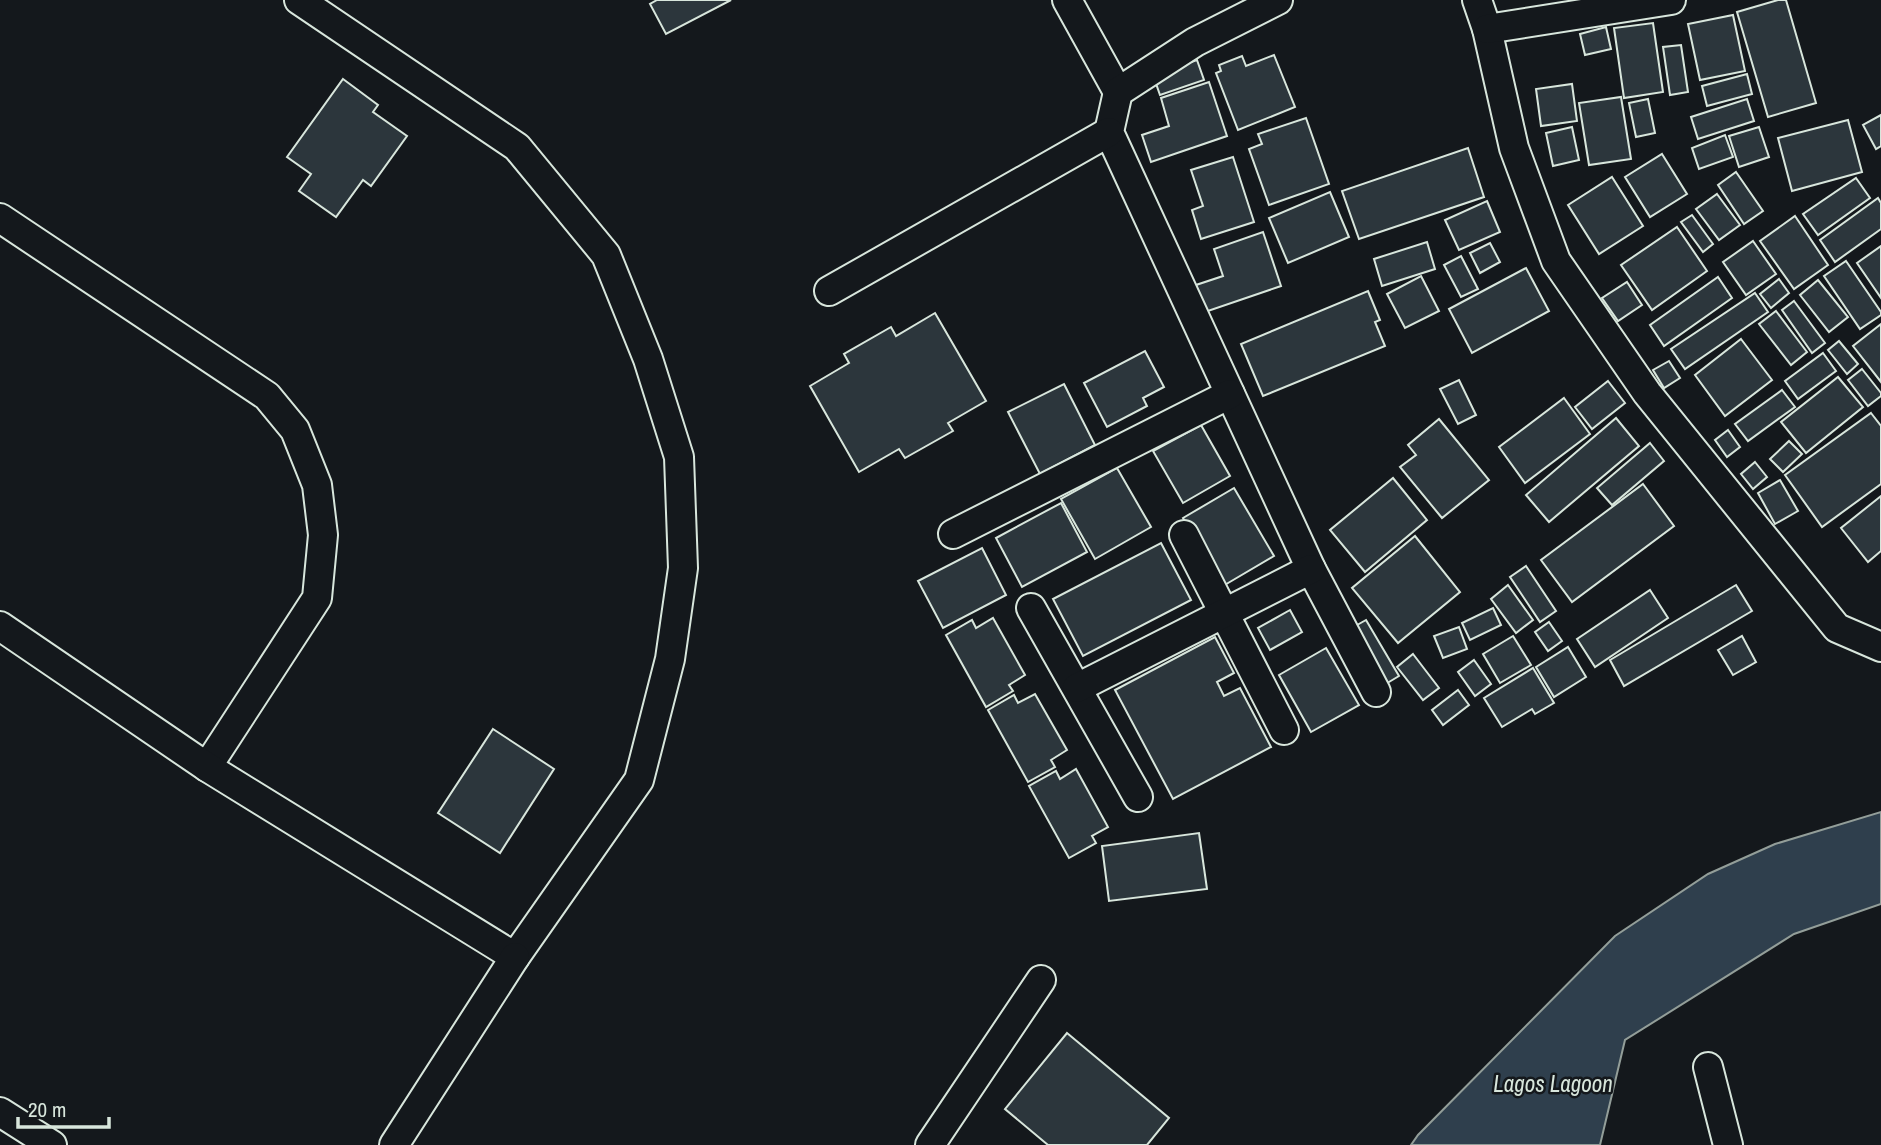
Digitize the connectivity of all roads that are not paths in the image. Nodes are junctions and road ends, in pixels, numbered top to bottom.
1 (299, 0) edge
2 (1067, 0) edge
3 (1278, 0) edge
4 (1476, 0) edge
5 (1671, 0) edge
6 (1487, 29) junction
7 (1118, 92) junction
8 (1109, 132) junction
9 (0, 218) edge
10 (829, 291) dead end
11 (1230, 394) junction
12 (953, 534) dead end
13 (1184, 535) dead end
14 (1311, 569) junction
15 (1031, 608) dead end
16 (1223, 612) junction
17 (0, 626) edge
18 (1881, 647) edge
19 (1077, 688) junction
20 (1376, 692) dead end
21 (1284, 730) dead end
22 (206, 767) junction
23 (1138, 797) dead end
24 (516, 957) junction
25 (1041, 980) dead end
26 (1708, 1067) dead end
27 (0, 1112) edge
28 (52, 1145) edge
29 (394, 1145) edge
30 (930, 1145) edge
31 (1728, 1145) edge

1 - 24 street
2 - 7 street
3 - 7 street
4 - 6 street
5 - 6 street
6 - 18 street
7 - 8 street
8 - 10 street
8 - 11 street
9 - 22 street
11 - 12 street
11 - 14 street
13 - 16 street
14 - 16 street
14 - 20 street
15 - 19 street
16 - 19 street
16 - 21 street
17 - 22 street
19 - 23 street
22 - 24 street
24 - 29 street
25 - 30 street
26 - 31 street
27 - 28 street

